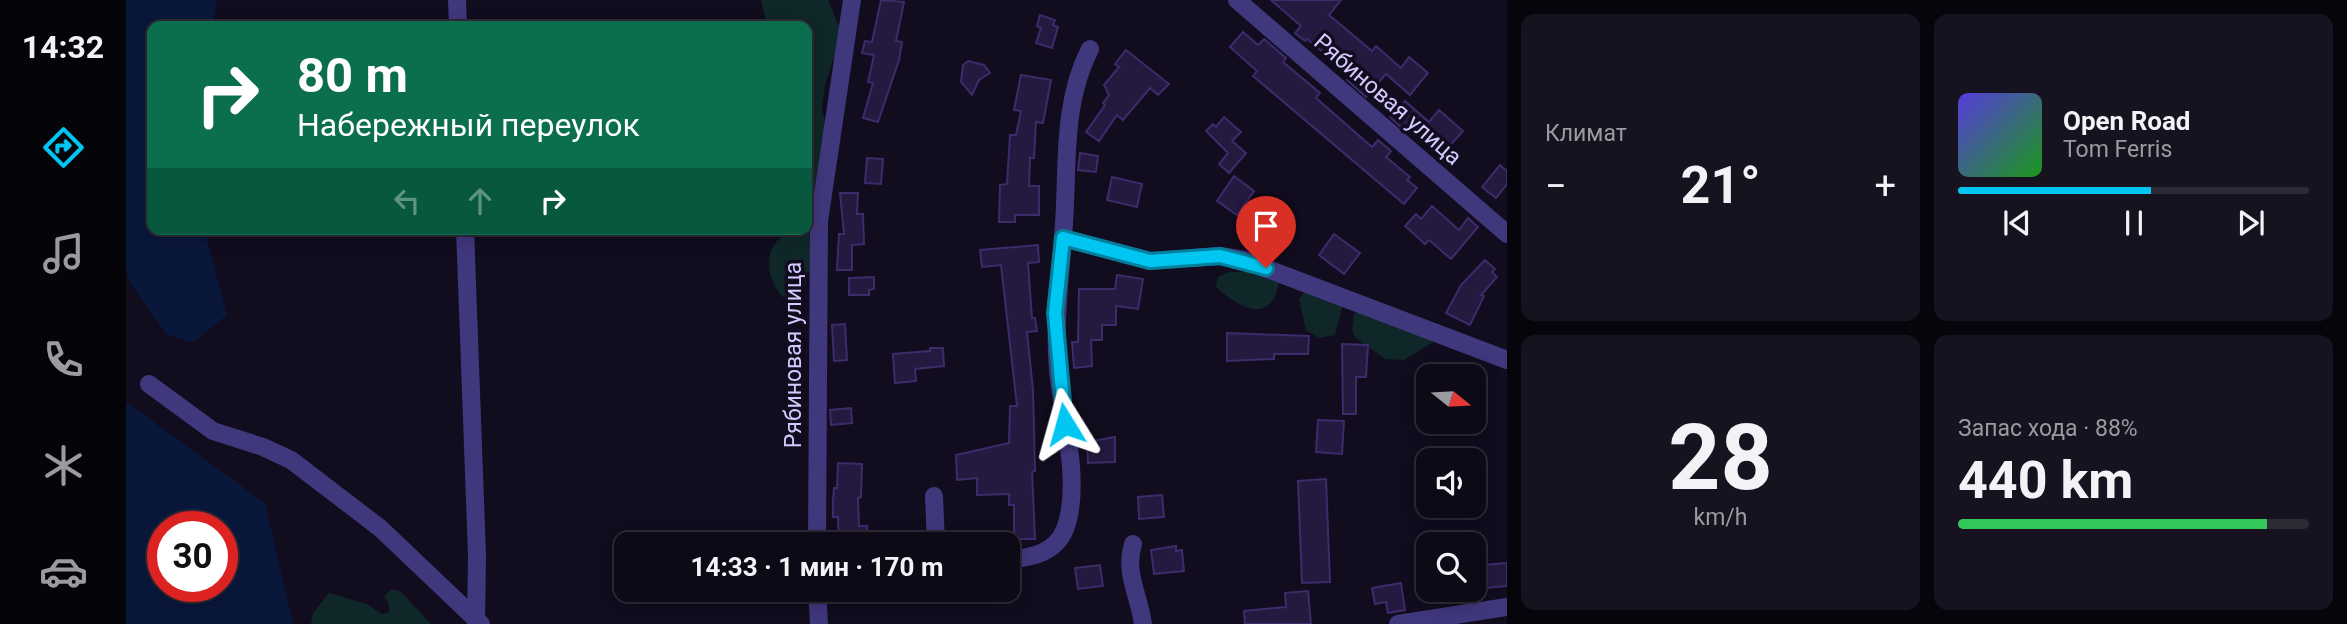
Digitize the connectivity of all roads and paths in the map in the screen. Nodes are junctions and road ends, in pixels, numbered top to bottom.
1 (457, 0) edge
2 (852, 0) edge
3 (1237, 0) edge
4 (458, 21) edge
5 (1090, 49) dead end
6 (1507, 234) edge
7 (466, 235) edge
8 (1063, 238) junction
9 (1507, 360) edge
10 (149, 384) dead end
11 (934, 496) dead end
12 (817, 532) edge
13 (936, 532) edge
14 (1133, 544) dead end
15 (1020, 557) edge
16 (819, 602) edge
17 (1507, 607) edge
18 (478, 623) edge
19 (818, 624) edge
20 (1143, 624) edge
21 (1398, 624) edge

1 - 4 street
2 - 12 street, Рябиновая улица
3 - 6 street, Рябиновая улица
5 - 8 street
7 - 18 street
8 - 9 street
8 - 15 street
10 - 18 street
11 - 13 street
14 - 20 street
16 - 19 street
17 - 21 street

